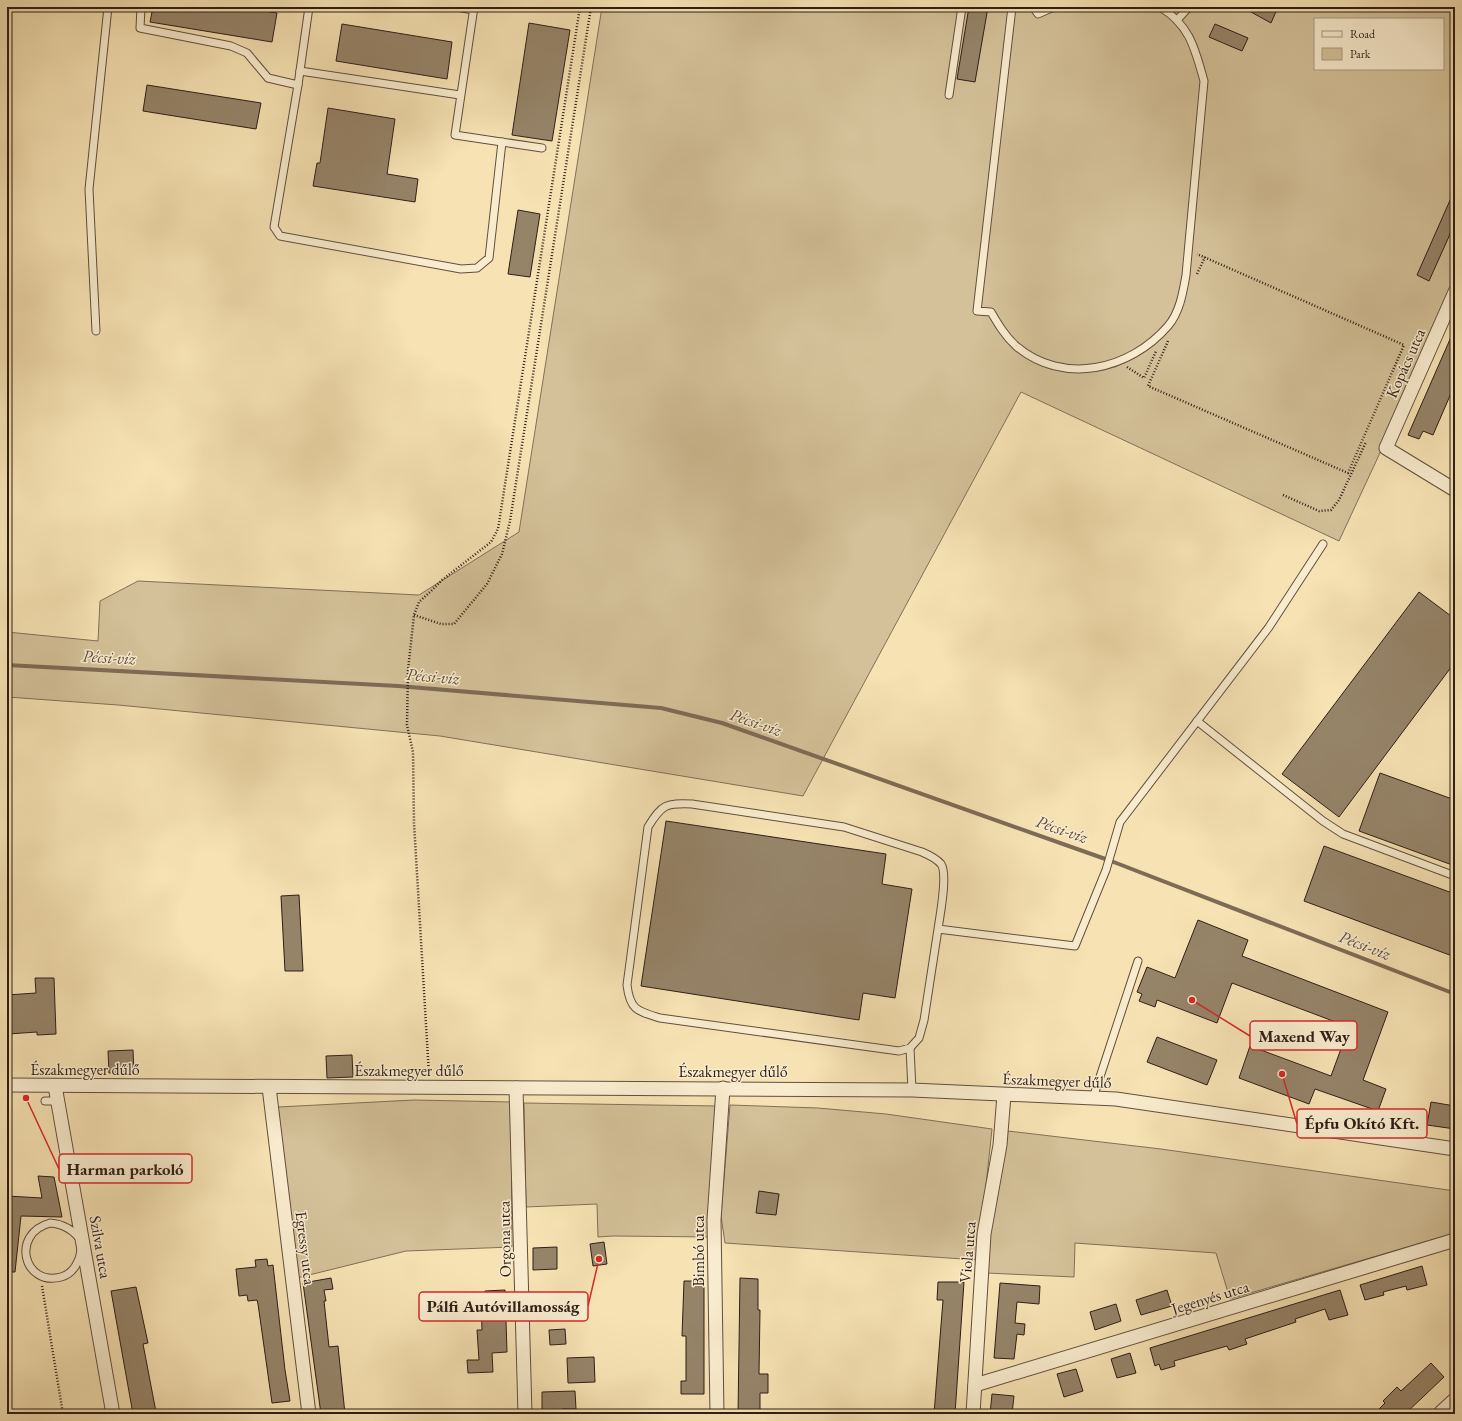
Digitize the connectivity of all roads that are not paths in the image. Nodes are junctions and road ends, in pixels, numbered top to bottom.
1 (108, 7) edge
2 (141, 7) edge
3 (309, 7) edge
4 (457, 7) edge
5 (962, 7) edge
6 (1012, 7) edge
7 (1033, 7) edge
8 (1054, 7) edge
9 (1160, 7) edge
10 (1189, 7) edge
11 (473, 8) edge
12 (1177, 20) junction
13 (300, 70) junction
14 (298, 85) junction
15 (460, 95) junction
16 (949, 95) dead end
17 (502, 142) junction
18 (542, 148) dead end
19 (1455, 292) edge
20 (96, 331) dead end
21 (1455, 490) edge
22 (1323, 544) dead end
23 (1197, 721) junction
24 (1455, 876) edge
25 (938, 928) junction
26 (1138, 961) dead end
27 (910, 1048) junction
28 (7, 1085) edge
29 (55, 1086) junction
30 (269, 1086) junction
31 (516, 1088) junction
32 (723, 1088) junction
33 (912, 1090) junction
34 (1004, 1095) junction
35 (1093, 1098) junction
36 (1455, 1148) edge
37 (1455, 1240) edge
38 (82, 1242) junction
39 (975, 1385) junction
40 (1455, 1402) edge
41 (113, 1414) edge
42 (309, 1414) edge
43 (525, 1414) edge
44 (717, 1414) edge
45 (973, 1414) edge
46 (1442, 1414) edge

1 - 20 lane
2 - 14 lane
3 - 13 lane
4 - 11 lane
5 - 16 lane
6 - 12 lane
7 - 8 lane
9 - 12 lane
10 - 12 lane
11 - 15 lane
13 - 14 lane
13 - 15 lane
14 - 17 lane
15 - 17 lane
17 - 18 lane
19 - 21 street, Kopács utca
22 - 23 lane
23 - 24 lane
23 - 25 lane
25 - 27 lane
25 - 27 lane
26 - 35 lane
27 - 33 lane
28 - 29 street, Északmegyer dűlő
29 - 30 street, Északmegyer dűlő
29 - 38 street, Szilva utca
30 - 31 street, Északmegyer dűlő
30 - 42 street, Egressy utca
31 - 32 street, Északmegyer dűlő
31 - 43 street, Orgona utca
32 - 33 street, Északmegyer dűlő
32 - 44 street, Bimbó utca
33 - 34 street, Északmegyer dűlő
34 - 35 street, Északmegyer dűlő
34 - 39 street, Viola utca
35 - 36 street, Északmegyer dűlő
37 - 39 street, Jegenyés utca
38 - 38 lane
38 - 41 street, Szilva utca
39 - 45 street, Viola utca
40 - 46 street

